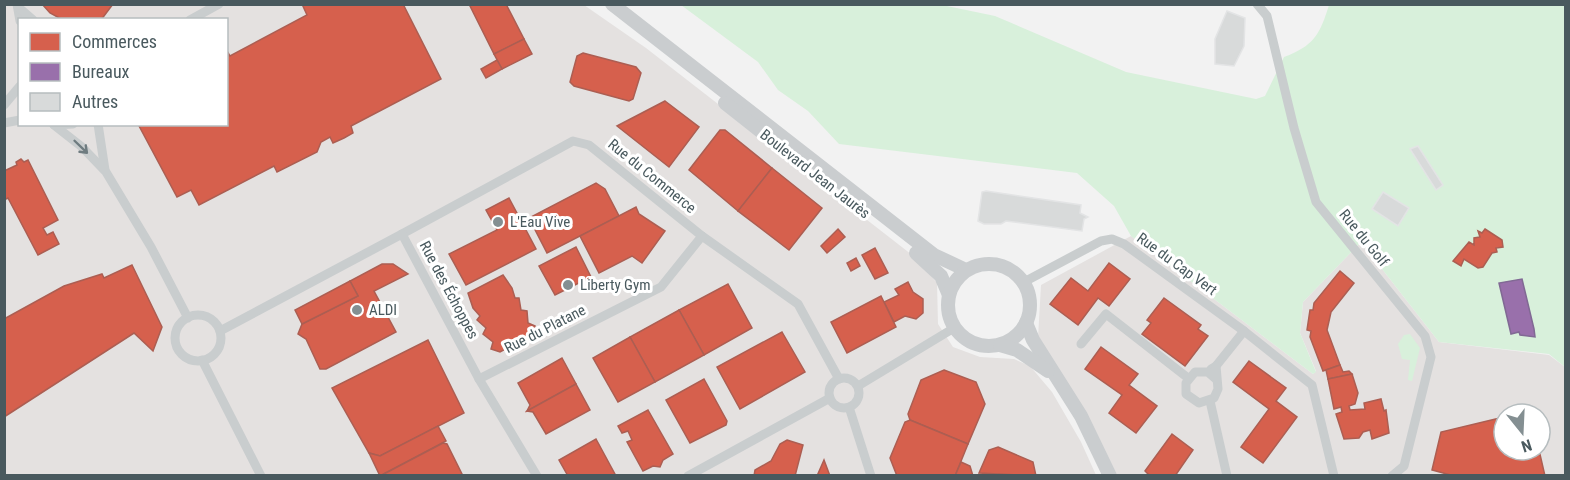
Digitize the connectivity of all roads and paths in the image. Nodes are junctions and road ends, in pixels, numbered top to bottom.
1 (219, 4) edge
2 (612, 4) edge
3 (1257, 4) edge
4 (18, 6) edge
5 (31, 18) edge
6 (194, 18) edge
7 (678, 55) junction
8 (18, 88) edge
9 (4, 105) edge
10 (54, 126) edge
11 (98, 126) edge
12 (106, 172) junction
13 (402, 234) junction
14 (702, 236) junction
15 (966, 270) junction
16 (1024, 282) junction
17 (949, 295) junction
18 (188, 318) junction
19 (1026, 323) junction
20 (954, 328) junction
21 (1244, 330) junction
22 (220, 331) junction
23 (1081, 344) dead end
24 (1000, 345) junction
25 (201, 360) junction
26 (1216, 366) junction
27 (1204, 371) junction
28 (1055, 376) junction
29 (1188, 378) junction
30 (840, 379) junction
31 (1215, 379) junction
32 (479, 380) junction
33 (858, 386) junction
34 (830, 398) junction
35 (1210, 401) junction
36 (849, 407) junction
37 (261, 476) edge
38 (537, 476) edge
39 (688, 476) edge
40 (871, 476) edge
41 (1110, 476) edge
42 (1227, 476) edge
43 (1334, 476) edge
44 (1392, 476) edge

1 - 6 street
2 - 7 street, Boulevard Jean Jaurès
3 - 44 street, Rue du Golf
4 - 5 street
7 - 15 street, Boulevard Jean Jaurès
7 - 17 street, Boulevard Jean Jaurès
8 - 9 street
10 -> 12 street
11 - 12 street
12 - 18 street
13 - 14 street, Rue du Commerce
13 - 22 street, Rue des Échoppes
13 - 32 street, Rue des Échoppes
14 - 30 street, Rue du Commerce
14 - 32 street, Rue du Platane
15 - 16 street
15 - 17 street
16 - 19 street
16 - 21 street, Rue du Cap Vert
17 - 20 street
18 - 22 street
18 - 25 street
19 - 24 street
19 - 28 street
20 - 24 street
20 - 33 street
21 - 26 street
21 - 43 street, Rue du Cap Vert
22 - 25 street
23 - 29 street
24 - 28 street
25 - 37 street
26 - 27 street
26 - 31 street
27 - 29 street
27 - 31 street
28 - 41 street
29 - 35 street
30 - 33 street
30 - 34 street
31 - 35 street
32 - 38 street, Rue des Échoppes
33 - 36 street
34 - 36 street
34 - 39 street
35 - 42 street
36 - 40 street

